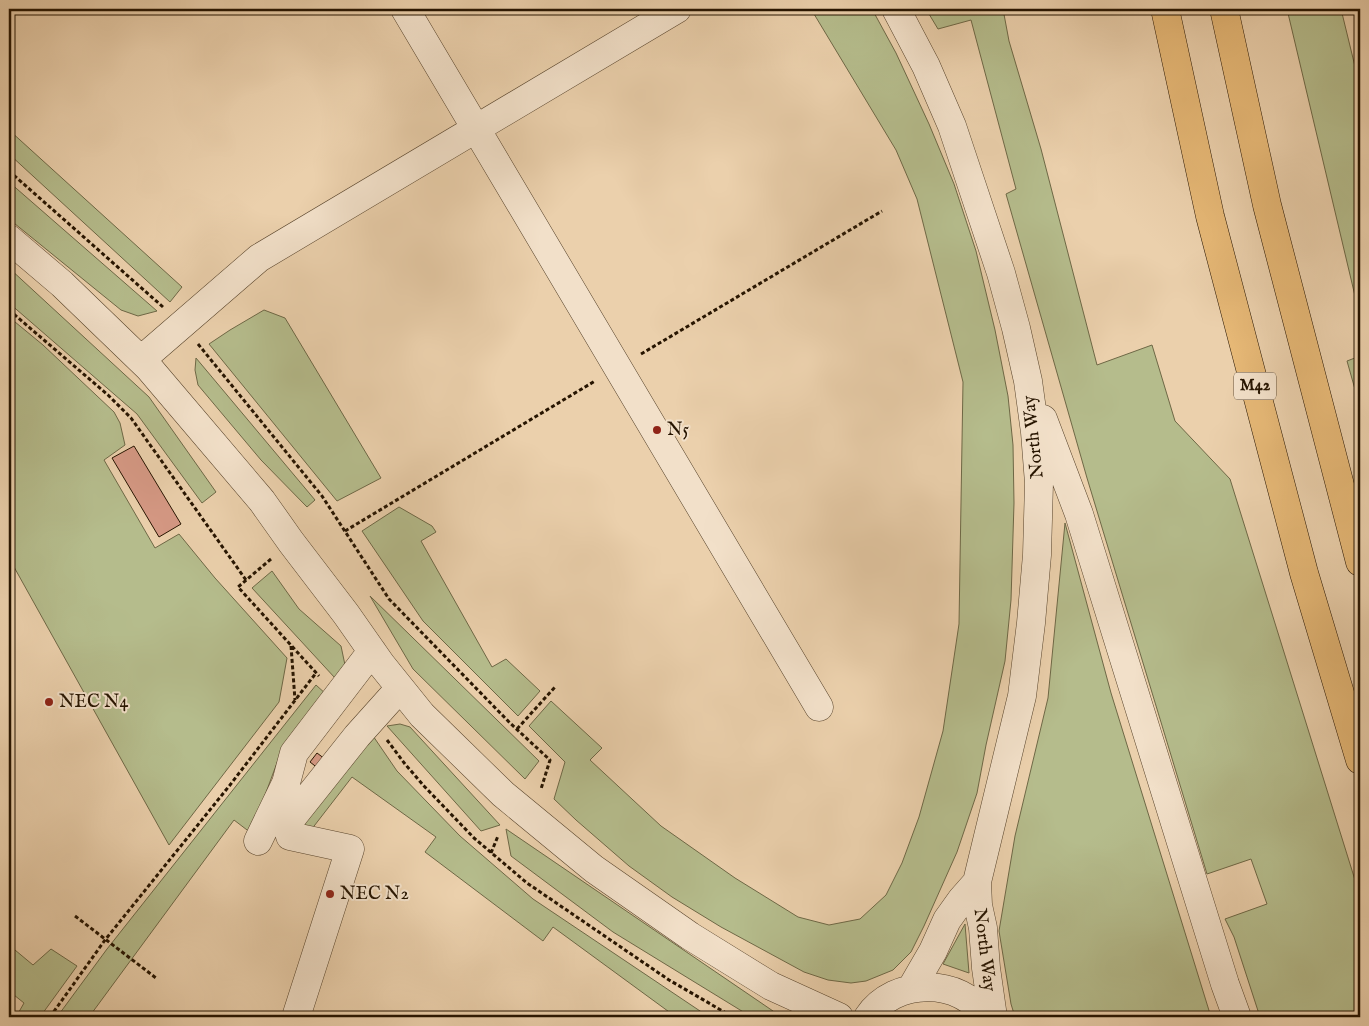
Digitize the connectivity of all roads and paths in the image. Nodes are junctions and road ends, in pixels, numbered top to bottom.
1 (405, 9) edge
2 (676, 9) edge
3 (896, 9) edge
4 (1165, 9) edge
5 (1224, 9) edge
6 (476, 128) junction
7 (9, 171) edge
8 (9, 239) edge
9 (9, 310) edge
10 (182, 324) junction
11 (140, 360) junction
12 (1028, 381) junction
13 (291, 542) junction
14 (1360, 562) edge
15 (246, 580) junction
16 (291, 645) junction
17 (372, 651) junction
18 (316, 673) junction
19 (555, 687) dead end
20 (400, 688) junction
21 (338, 696) junction
22 (295, 701) junction
23 (820, 707) dead end
24 (372, 721) junction
25 (517, 729) junction
26 (1360, 760) edge
27 (542, 789) dead end
28 (498, 836) dead end
29 (258, 842) dead end
30 (491, 853) junction
31 (977, 882) junction
32 (75, 916) dead end
33 (105, 940) junction
34 (156, 978) dead end
35 (911, 989) junction
36 (50, 1017) edge
37 (296, 1017) edge
38 (733, 1017) edge
39 (839, 1017) edge
40 (868, 1017) edge
41 (986, 1017) edge
42 (993, 1017) edge
43 (1237, 1017) edge

1 - 6 street
2 - 6 street
3 - 12 street, North Way
4 - 26 highway, M42
5 - 14 highway
6 - 10 street
6 - 23 street
7 - 10 path
8 - 11 street
9 - 15 path
10 - 11 street
10 - 25 path
11 - 13 street
12 - 31 street, North Way
12 - 43 street
13 - 15 path
13 - 17 street
15 - 16 path
16 - 18 path
16 - 22 path
17 - 20 street
17 - 21 street
18 - 21 path
18 - 22 path
19 - 25 path
20 - 24 street
20 - 39 street
21 - 29 street
22 - 33 path
24 - 30 path
24 - 37 street
25 - 27 path
28 - 30 path
30 - 38 path
31 - 35 street, North Way
31 - 42 street, North Way
32 - 33 path
33 - 34 path
33 - 36 path
35 - 40 street
35 - 41 street

